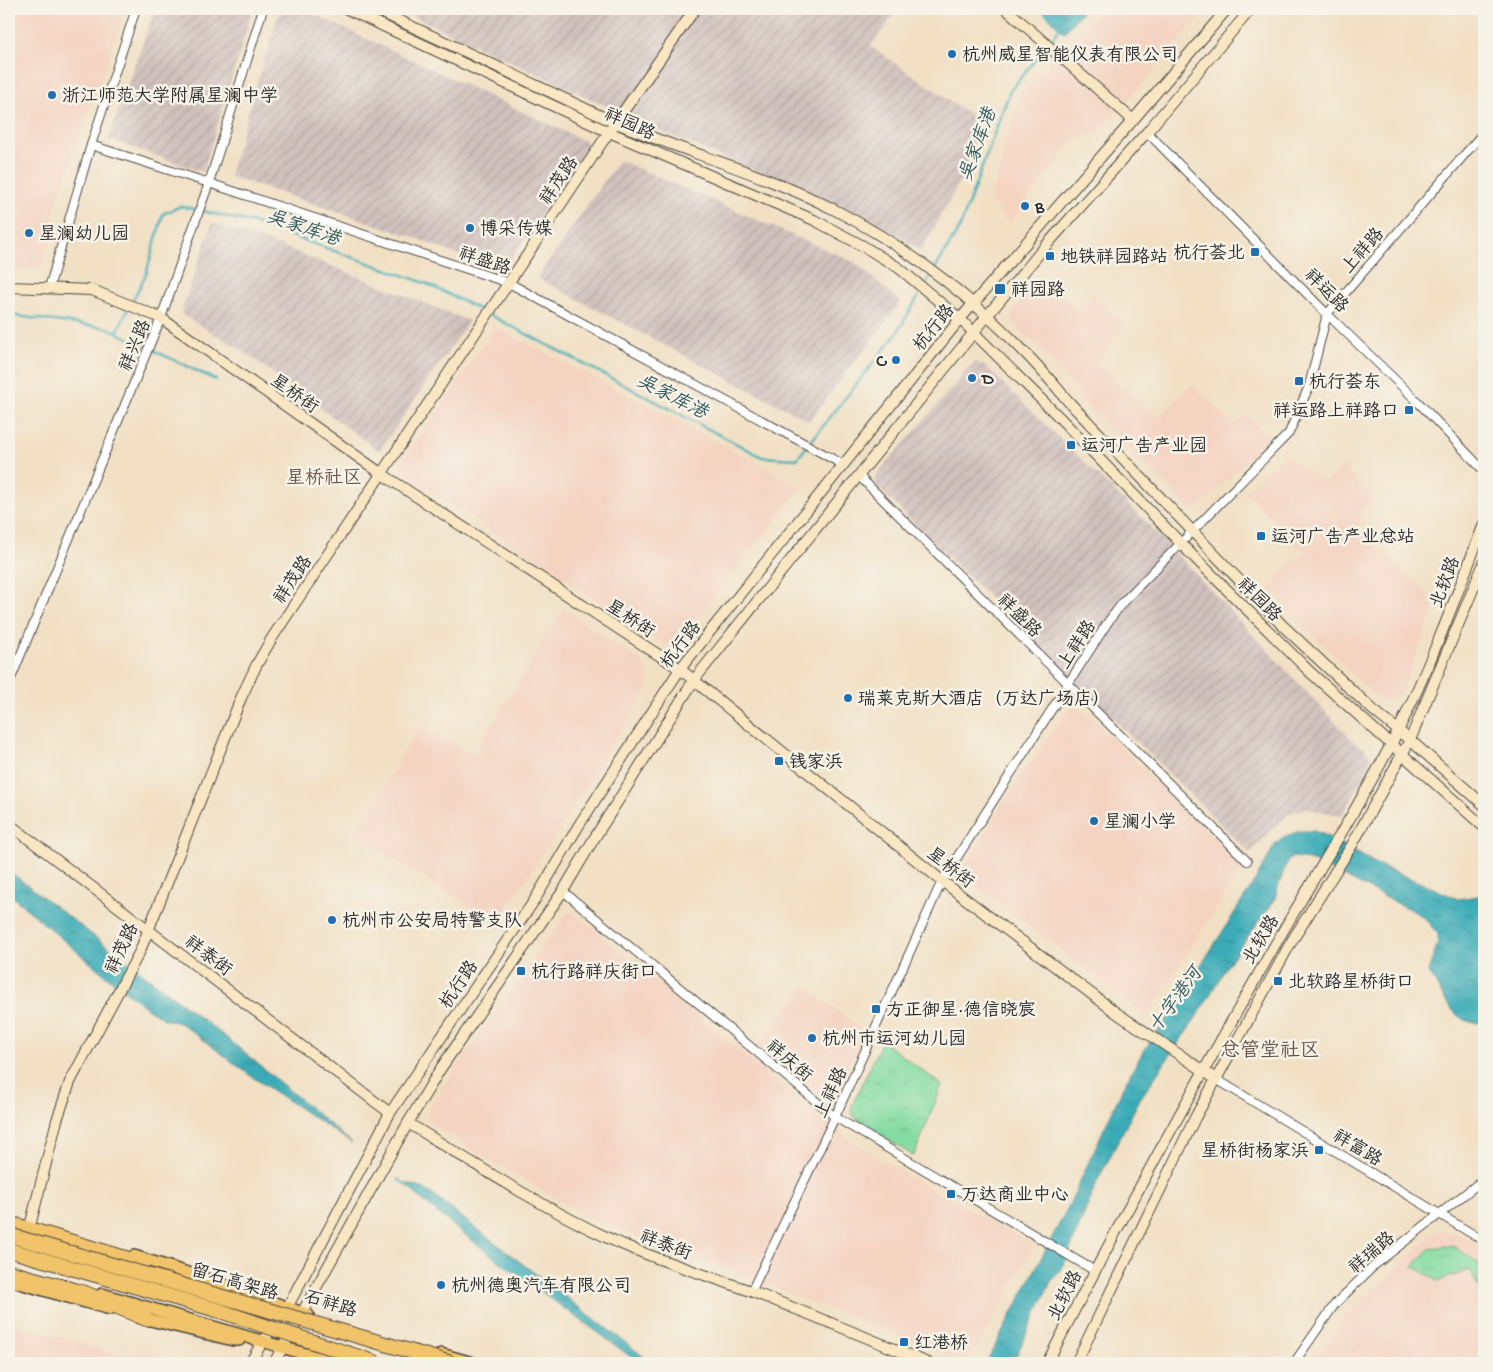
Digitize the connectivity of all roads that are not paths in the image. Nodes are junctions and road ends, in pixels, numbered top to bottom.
1 (136, 9) edge
2 (263, 9) edge
3 (346, 9) edge
4 (374, 9) edge
5 (695, 9) edge
6 (1006, 9) edge
7 (1227, 9) edge
8 (1251, 9) edge
9 (1133, 120) junction
10 (616, 123) junction
11 (610, 132) junction
12 (1147, 132) junction
13 (1484, 132) edge
14 (91, 145) junction
15 (209, 182) junction
16 (509, 283) junction
17 (9, 287) edge
18 (49, 288) junction
19 (973, 304) junction
20 (1327, 314) junction
21 (987, 316) junction
22 (161, 318) junction
23 (960, 319) junction
24 (973, 332) junction
25 (842, 464) junction
26 (1484, 472) edge
27 (382, 474) junction
28 (858, 476) junction
29 (1484, 524) edge
30 (1192, 530) junction
31 (1181, 542) junction
32 (1484, 563) edge
33 (680, 669) junction
34 (694, 680) junction
35 (9, 683) edge
36 (1068, 684) junction
37 (1398, 730) junction
38 (1410, 740) junction
39 (1391, 744) junction
40 (1402, 754) junction
41 (1484, 805) edge
42 (9, 824) edge
43 (1484, 827) edge
44 (1246, 861) dead end
45 (942, 881) junction
46 (564, 891) junction
47 (148, 930) junction
48 (1205, 1071) junction
49 (1216, 1079) junction
50 (390, 1112) junction
51 (835, 1117) junction
52 (408, 1124) junction
53 (1484, 1180) edge
54 (1440, 1215) junction
55 (9, 1222) edge
56 (30, 1226) junction
57 (9, 1234) edge
58 (1484, 1241) edge
59 (9, 1250) edge
60 (142, 1263) joint
61 (9, 1267) edge
62 (1095, 1271) junction
63 (9, 1272) edge
64 (9, 1280) edge
65 (225, 1284) junction
66 (751, 1292) junction
67 (287, 1308) junction
68 (301, 1313) junction
69 (146, 1314) junction
70 (263, 1341) junction
71 (284, 1348) junction
72 (250, 1363) edge
73 (274, 1363) edge
74 (336, 1363) edge
75 (377, 1363) edge
76 (451, 1363) edge
77 (473, 1363) edge
78 (928, 1363) edge
79 (1047, 1363) edge
80 (1076, 1363) edge
81 (1294, 1363) edge

1 - 14 street
2 - 15 street, 祥兴路
3 - 11 main road, 祥园路
4 - 10 main road, 祥园路
5 - 10 main road, 祥茂路
6 - 9 main road
7 - 9 main road, 杭行路
8 - 12 main road, 杭行路
9 - 19 main road, 杭行路
10 - 11 main road, 祥茂路
10 - 19 main road, 祥园路
11 - 16 main road, 祥茂路
11 - 23 main road, 祥园路
12 - 20 street, 祥运路
12 - 21 main road, 杭行路
13 - 20 street, 上祥路
14 - 15 street, 祥盛路
14 - 18 street
15 - 16 street, 祥盛路
15 - 22 street, 祥兴路
16 - 25 street, 祥盛路
16 - 27 main road, 祥茂路
17 - 18 main road, 星桥街
18 - 22 main road, 星桥街
19 - 21 main road, 祥园路
19 - 23 main road, 杭行路
20 - 26 street, 祥运路
20 - 30 street, 上祥路
21 - 24 main road, 杭行路
21 - 30 main road, 祥园路
22 - 27 main road, 星桥街
22 - 35 street, 祥兴路
23 - 24 main road, 祥园路
23 - 25 main road, 杭行路
24 - 28 main road, 杭行路
24 - 31 main road, 祥园路
25 - 33 main road, 杭行路
27 - 33 main road, 星桥街
27 - 47 main road, 祥茂路
28 - 34 main road, 杭行路
28 - 36 street, 祥盛路
29 - 37 main road, 北软路
30 - 31 street, 上祥路
30 - 37 main road, 祥园路
31 - 36 street, 上祥路
31 - 39 main road, 祥园路
32 - 38 main road, 北软路
33 - 34 main road, 星桥街
33 - 50 main road, 杭行路
34 - 45 main road, 星桥街
34 - 46 main road, 杭行路
36 - 44 street, 祥盛路
36 - 45 street, 上祥路
37 - 38 main road, 祥园路
37 - 39 main road, 北软路
38 - 40 main road, 北软路
38 - 41 main road, 祥园路
39 - 40 main road, 祥园路
39 - 48 main road, 北软路
40 - 43 main road, 祥园路
40 - 49 main road, 北软路
42 - 47 main road, 祥泰街
45 - 48 main road, 星桥街
45 - 51 street, 上祥路
46 - 51 street, 祥庆街
46 - 52 main road, 杭行路
47 - 50 main road, 祥泰街
47 - 56 main road, 祥茂路
48 - 49 main road, 星桥街
48 - 62 main road, 北软路
49 - 54 street, 祥富路
49 - 80 main road, 北软路
50 - 67 main road, 杭行路
51 - 62 street, 祥庆街
51 - 66 street, 上祥路
52 - 66 main road, 祥泰街
52 - 68 main road, 杭行路
53 - 54 street, 祥瑞路
54 - 58 street, 祥富路
54 - 81 street, 祥瑞路
55 - 56 main road, 石祥路
55 - 60 highway
56 - 65 main road, 石祥路
57 - 76 highway, 留石高架路, bridge
59 - 75 highway, 留石高架路, bridge
60 - 65 main road
61 - 69 main road
62 - 79 main road, 北软路
63 - 69 highway
64 - 69 main road
65 - 67 main road, 石祥路
66 - 78 main road, 祥泰街
67 - 68 main road, 石祥路
67 - 70 main road, 杭行路
68 - 71 main road, 杭行路
68 - 77 main road, 石祥路
69 - 70 main road
70 - 71 main road
70 - 72 main road, 杭行路
71 - 73 main road, 杭行路
71 - 74 main road

